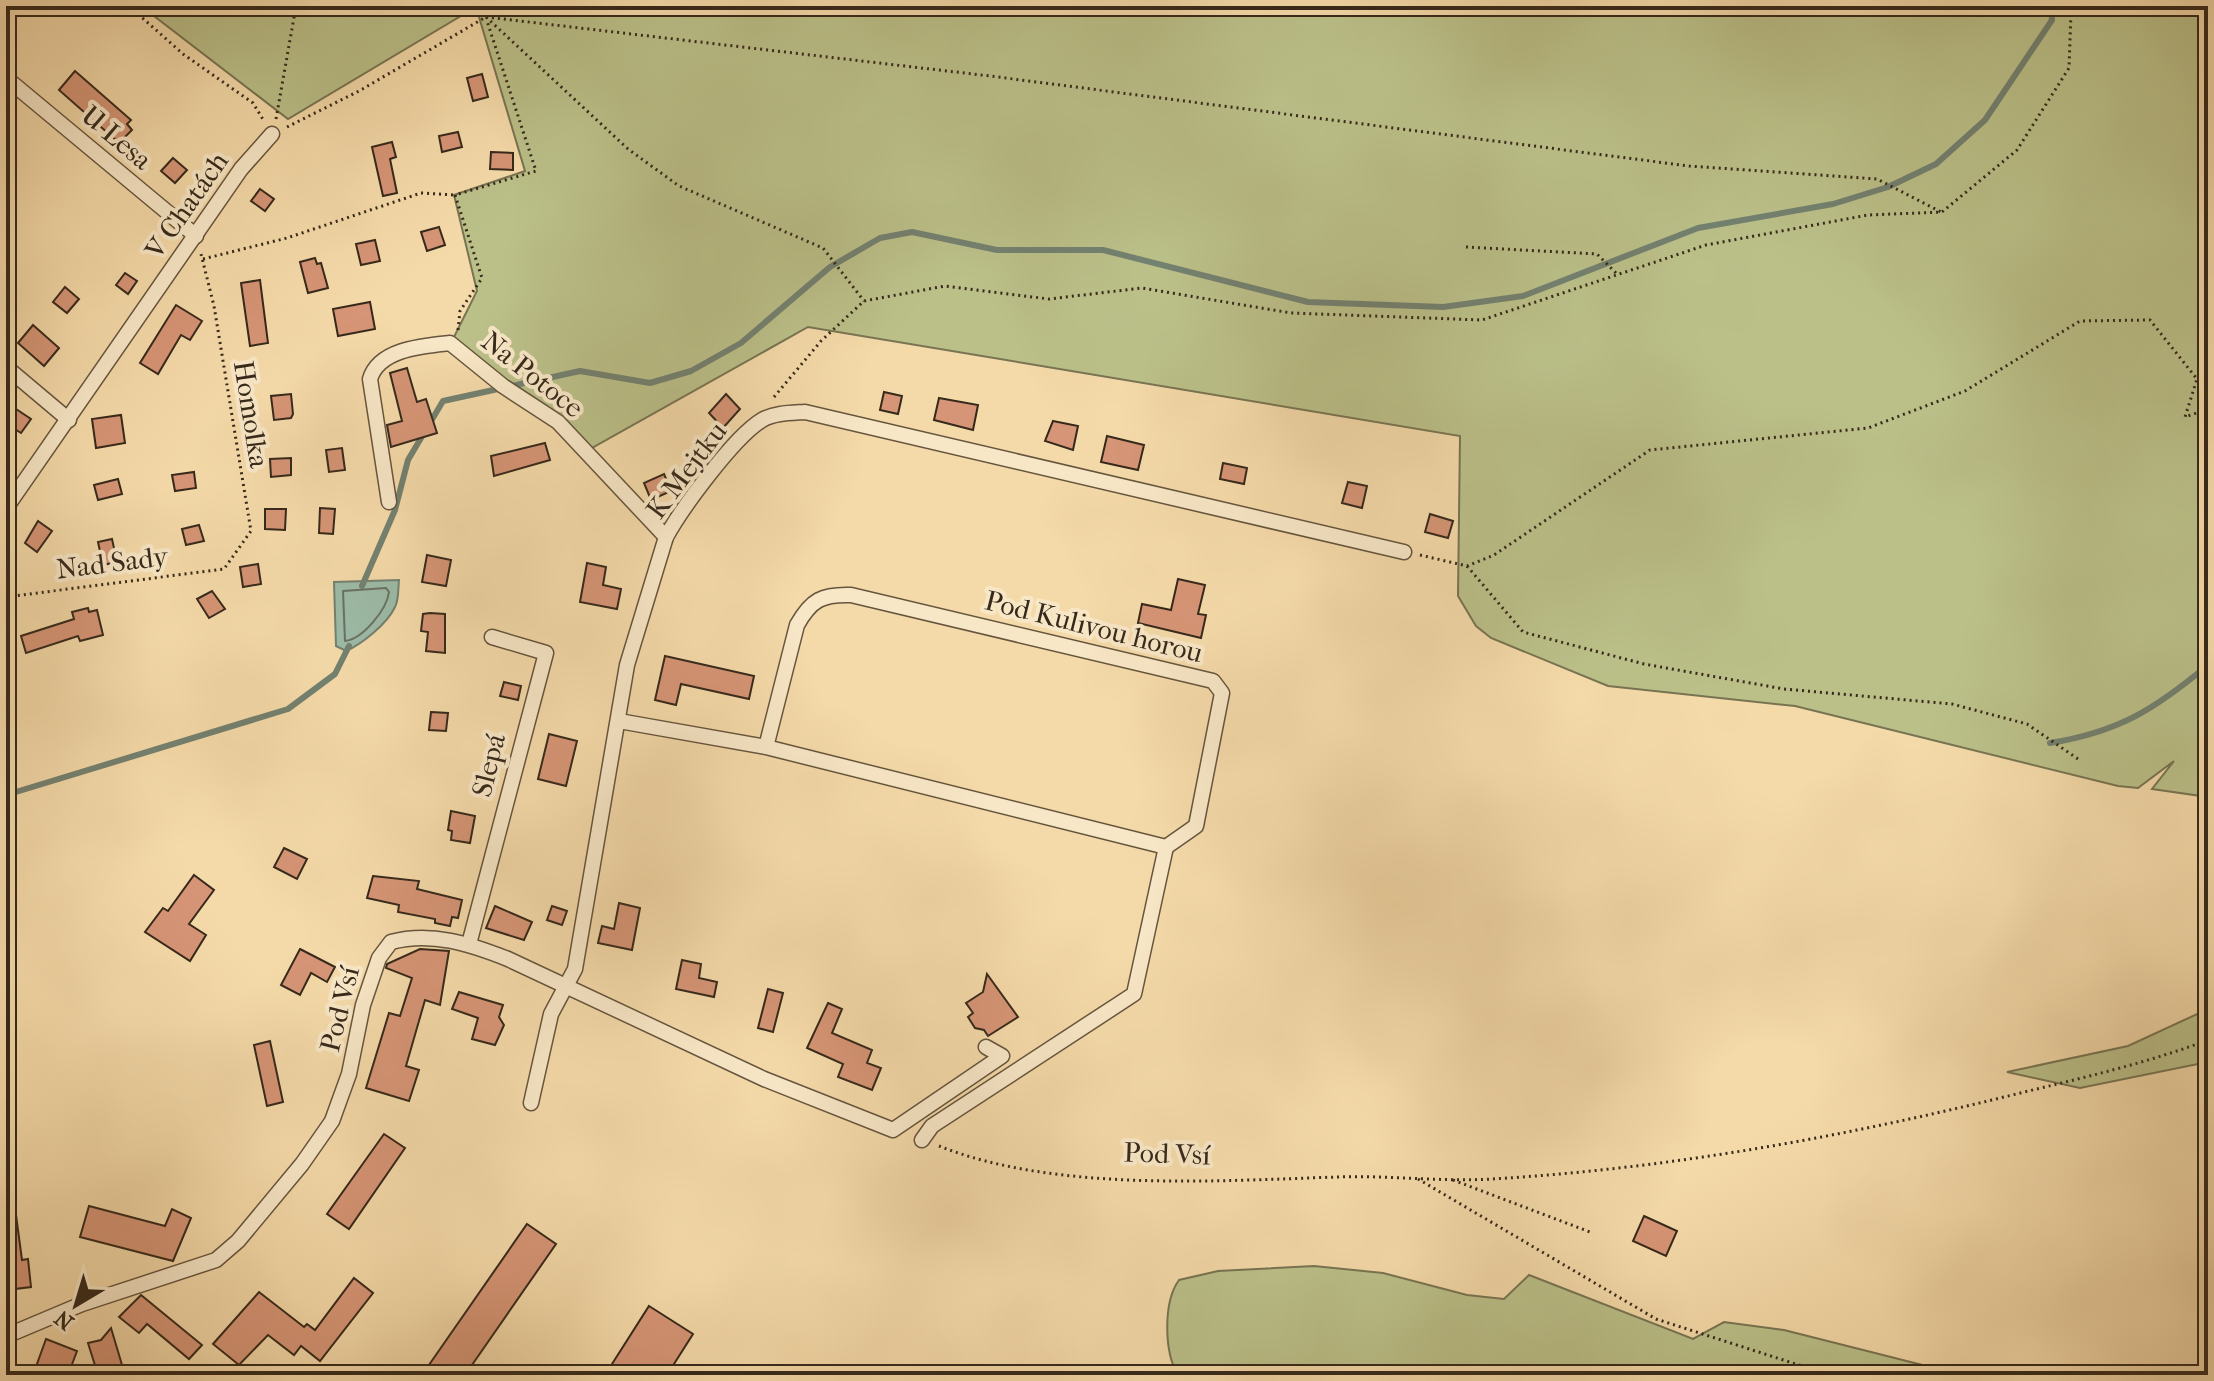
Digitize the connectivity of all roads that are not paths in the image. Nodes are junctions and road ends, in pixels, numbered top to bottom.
1 (6, 78) edge
2 (272, 134) road end
3 (196, 236) junction
4 (6, 367) edge
5 (69, 420) junction
6 (389, 502) dead end
7 (6, 508) edge
8 (666, 537) junction
9 (1404, 552) road end
10 (492, 637) dead end
11 (619, 721) junction
12 (766, 747) junction
13 (1166, 847) junction
14 (469, 944) junction
15 (566, 983) junction
16 (986, 1047) dead end
17 (531, 1103) dead end
18 (922, 1140) road end
19 (6, 1340) edge

1 - 3 street, U Lesa
2 - 3 street, V Chatách
3 - 5 street, V Chatách
4 - 5 street
5 - 7 street, V Chatách
6 - 8 street, Na Potoce
8 - 9 street, K Mejtku
8 - 11 street, K Mejtku
10 - 14 street, Slepá
11 - 12 street
11 - 15 street, K Mejtku
12 - 13 street
12 - 13 street, Pod Kulivou horou
13 - 18 street
14 - 15 street, Pod Vsí
14 - 19 street, Pod Vsí
15 - 16 street, Pod Vsí
15 - 17 street, K Mejtku

